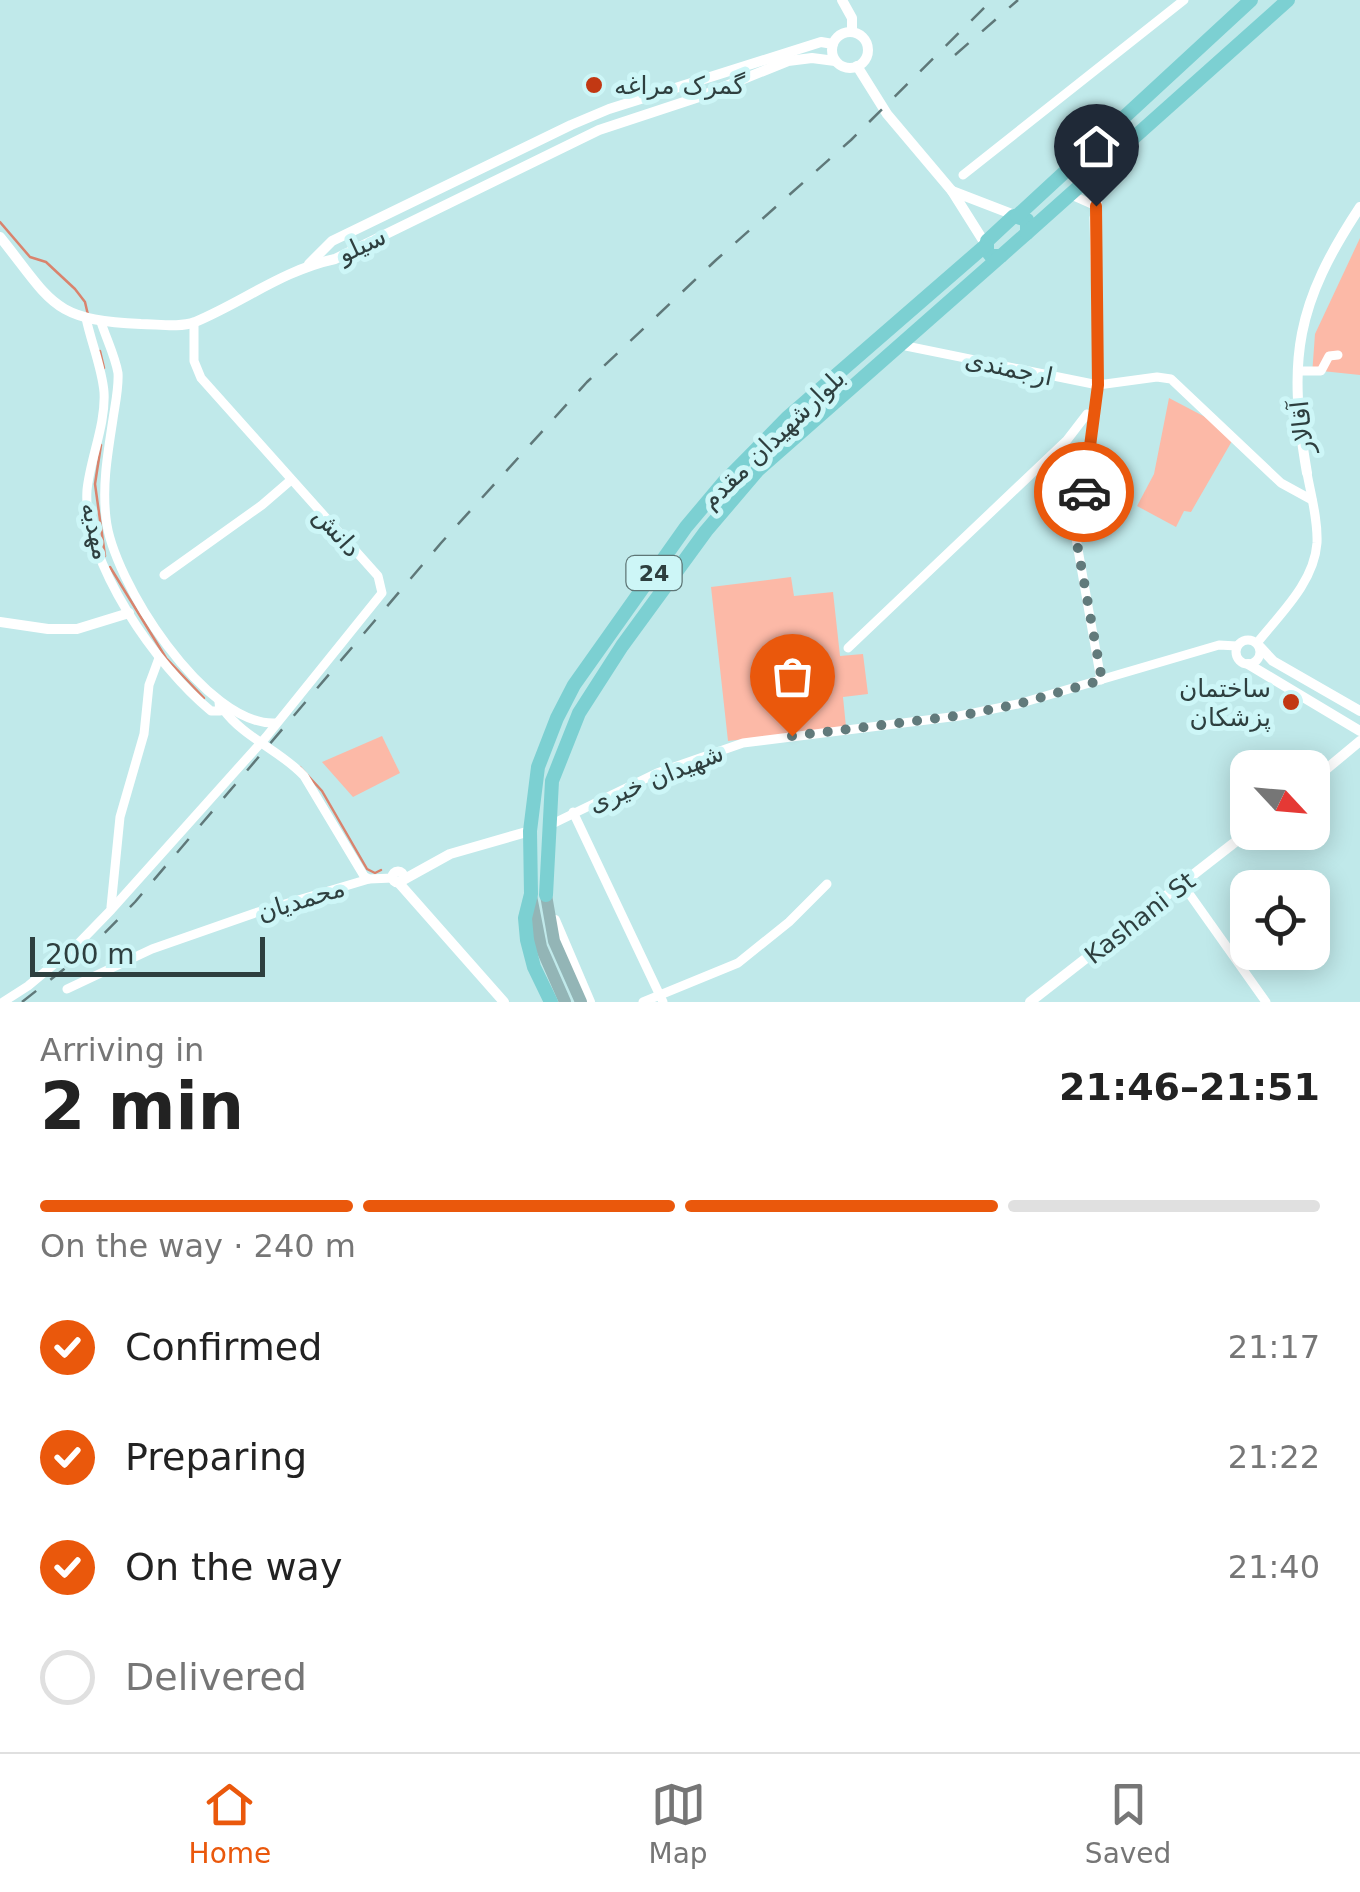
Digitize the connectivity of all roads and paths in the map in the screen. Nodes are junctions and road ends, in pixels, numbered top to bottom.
1 (1184, 0) edge
2 (1251, 0) edge
3 (1288, 0) edge
4 (844, 3) edge
5 (852, 32) junction
6 (832, 44) junction
7 (835, 60) junction
8 (857, 66) junction
9 (757, 67) junction
10 (610, 109) junction
11 (612, 126) junction
12 (1106, 161) junction
13 (963, 175) dead end
14 (952, 192) junction
15 (1069, 194) junction
16 (1096, 206) junction
17 (1360, 207) edge
18 (1017, 216) junction
19 (1027, 233) junction
20 (0, 237) edge
21 (986, 245) junction
22 (1001, 256) junction
23 (308, 265) junction
24 (91, 319) junction
25 (194, 322) junction
26 (903, 341) junction
27 (1338, 355) dead end
28 (1298, 372) junction
29 (1098, 385) junction
30 (1087, 414) dead end
31 (1307, 473) joint
32 (291, 480) junction
33 (1312, 500) junction
34 (164, 575) dead end
35 (142, 606) junction
36 (129, 614) junction
37 (0, 622) edge
38 (1258, 645) junction
39 (1237, 646) junction
40 (848, 648) dead end
41 (159, 658) junction
42 (1248, 664) junction
43 (1102, 680) junction
44 (217, 706) junction
45 (1360, 711) edge
46 (276, 724) junction
47 (1360, 730) edge
48 (1360, 741) edge
49 (1330, 765) edge
50 (573, 812) junction
51 (548, 826) junction
52 (530, 831) junction
53 (1230, 847) edge
54 (398, 878) junction
55 (369, 879) junction
56 (826, 884) dead end
57 (1183, 885) junction
58 (539, 894) junction
59 (111, 910) junction
60 (67, 988) dead end
61 (1048, 990) junction
62 (661, 998) edge
63 (1035, 1000) edge
64 (3, 1002) edge
65 (504, 1002) edge
66 (551, 1002) edge
67 (565, 1002) edge
68 (580, 1002) edge
69 (590, 1002) edge
70 (643, 1002) edge
71 (1056, 1002) edge
72 (1266, 1002) edge

1 - 13 street
2 - 18 main road, 24
3 - 12 main road, 24
4 - 5 street
5 - 6 street
5 - 8 street
6 - 7 street
6 - 9 street, سیلو
7 - 8 street
7 - 9 street, سیلو
8 - 14 street
9 - 10 street, سیلو
9 - 11 street, سیلو
10 - 11 street
10 - 23 street, سیلو
11 - 23 street, سیلو
12 - 15 main road, 24
12 - 16 street
14 - 18 street
14 - 21 street
15 - 16 street
15 - 19 main road, 24
16 - 29 street
17 - 28 street, آقالار
18 - 19 main road
18 - 21 main road, 24
19 - 22 main road, 24
20 - 24 street
21 - 22 main road
21 - 52 main road, بلوارشهیدان مقدم / 24
22 - 26 main road, بلوارشهیدان مقدم / 24
23 - 25 street
24 - 25 street
24 - 35 street
24 - 36 street, مهدیه
25 - 32 street, دانش
26 - 29 street, ارجمندی
26 - 51 main road, بلوارشهیدان مقدم / 24
27 - 28 street
28 - 31 street, آقالار
29 - 33 street, ارجمندی
29 - 43 street
30 - 40 street
31 - 33 street, آقالار
32 - 34 street
32 - 46 street, دانش
33 - 38 street, آقالار
35 - 36 street
35 - 44 street
36 - 37 street
36 - 41 street, مهدیه
38 - 39 street
38 - 42 street
38 - 45 street
39 - 42 street
39 - 43 street, شهیدان خیری
41 - 44 street, مهدیه
41 - 59 street
42 - 47 street
43 - 50 street, شهیدان خیری
44 - 46 street
44 - 55 street
46 - 59 street, دانش
48 - 49 street
50 - 51 street, شهیدان خیری
50 - 62 street
51 - 58 main road, بلوارشهیدان مقدم / 24
52 - 54 street
52 - 58 main road, بلوارشهیدان مقدم / 24
53 - 57 street, Kashani St
54 - 55 street
54 - 65 street
55 - 60 street, محمدیان
56 - 62 street
57 - 61 street, Kashani St
57 - 72 street
58 - 66 main road, بلوارشهیدان مقدم / 24
58 - 67 main road
58 - 68 main road
58 - 69 street, 24
59 - 64 street, دانش
61 - 63 street, Kashani St
61 - 71 street
62 - 70 street

